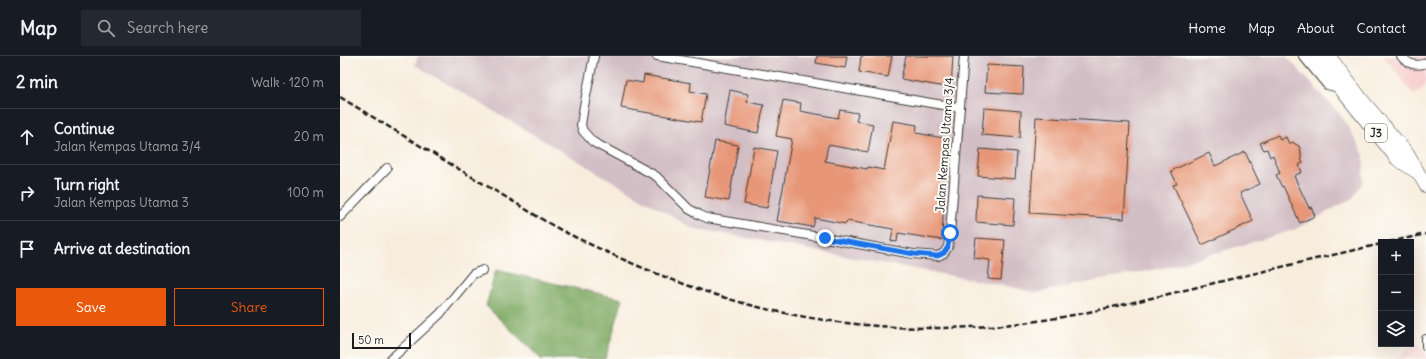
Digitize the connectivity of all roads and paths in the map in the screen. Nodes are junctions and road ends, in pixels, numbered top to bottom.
1 (594, 56) edge
2 (657, 56) edge
3 (964, 56) edge
4 (1303, 56) edge
5 (1314, 56) edge
6 (1329, 56) edge
7 (1336, 56) edge
8 (1401, 56) edge
9 (1426, 63) edge
10 (1339, 88) junction
11 (1363, 101) junction
12 (960, 108) junction
13 (387, 168) dead end
14 (1418, 173) junction
15 (1426, 186) edge
16 (340, 217) edge
17 (483, 270) dead end
18 (1426, 339) edge
19 (1426, 346) edge
20 (391, 359) edge

1 - 12 street, Jalan Kempas Utama 3/4
2 - 12 street
3 - 12 street, Jalan Kempas Utama 3/4
4 - 10 street
5 - 10 main road, J3
6 - 11 main road, J3
7 - 11 main road
8 - 9 street
10 - 14 main road, J3
11 - 14 main road, J3
13 - 16 street
14 - 15 main road, J3
17 - 20 street
18 - 19 street

